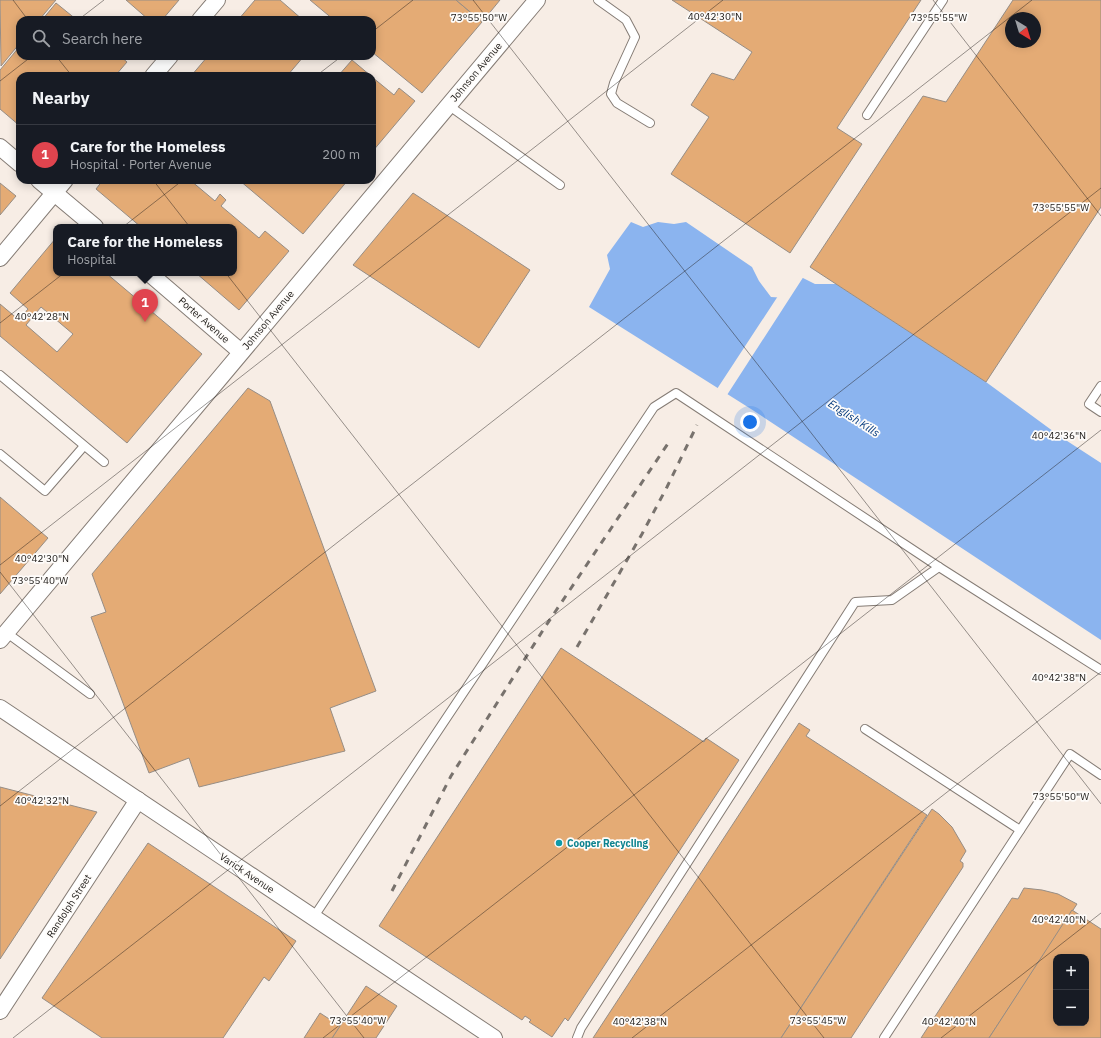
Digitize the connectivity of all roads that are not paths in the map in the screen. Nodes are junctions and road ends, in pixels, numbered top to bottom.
1 (217, 0) edge
2 (537, 0) edge
3 (598, 0) edge
4 (944, 0) edge
5 (203, 16) edge
6 (167, 60) edge
7 (156, 72) edge
8 (448, 105) junction
9 (867, 115) dead end
10 (650, 123) dead end
11 (0, 147) edge
12 (16, 161) edge
13 (44, 184) edge
14 (62, 184) edge
15 (560, 185) dead end
16 (55, 193) junction
17 (91, 224) edge
18 (0, 258) edge
19 (152, 276) edge
20 (241, 352) junction
21 (0, 375) edge
22 (1101, 386) edge
23 (1101, 412) edge
24 (84, 446) junction
25 (0, 454) edge
26 (104, 462) dead end
27 (939, 567) junction
28 (3, 636) edge
29 (1101, 670) edge
30 (90, 694) dead end
31 (0, 708) edge
32 (865, 729) dead end
33 (1101, 774) edge
34 (138, 800) junction
35 (1020, 830) junction
36 (313, 918) junction
37 (0, 1012) edge
38 (494, 1038) edge
39 (577, 1038) edge
40 (884, 1038) edge

1 - 5 street
2 - 8 street, Johnson Avenue
3 - 10 lane
4 - 9 lane
6 - 7 street
8 - 15 lane
8 - 20 street, Johnson Avenue
11 - 12 street
13 - 16 street
14 - 16 street
16 - 17 street
16 - 18 street
19 - 20 street, Porter Avenue
20 - 28 street, Johnson Avenue
21 - 24 lane
22 - 23 lane
24 - 25 lane
24 - 26 lane
27 - 29 lane
27 - 36 lane
27 - 39 lane
28 - 30 lane
31 - 34 street, Varick Avenue
32 - 35 lane
33 - 35 lane
34 - 36 street, Varick Avenue
34 - 37 street, Randolph Street
35 - 40 lane
36 - 38 street, Varick Avenue

